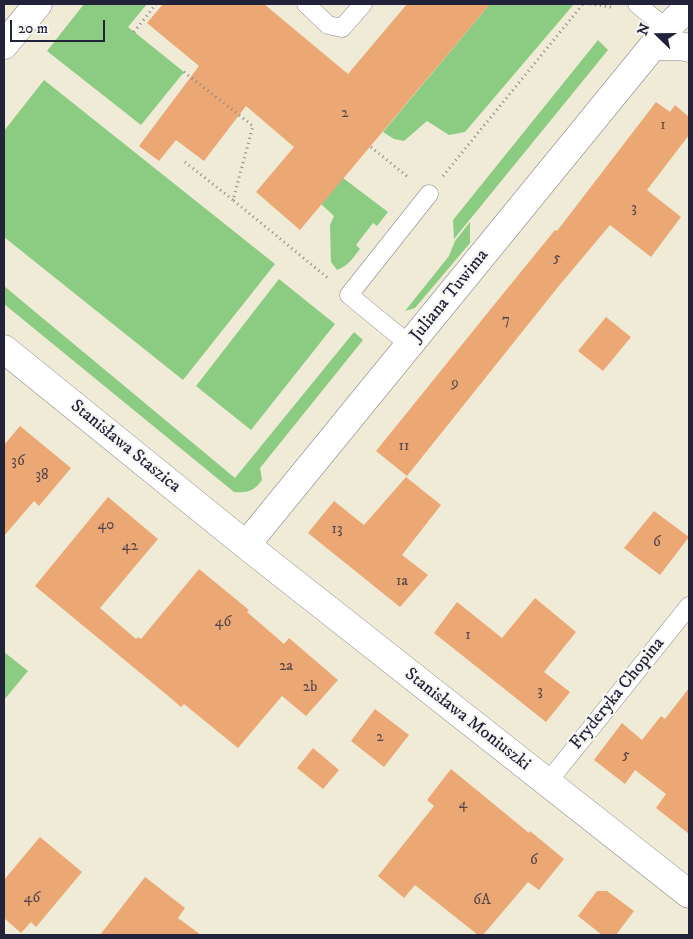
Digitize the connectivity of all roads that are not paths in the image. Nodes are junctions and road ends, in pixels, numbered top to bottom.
1 (38, 4) edge
2 (306, 4) edge
3 (363, 4) edge
4 (638, 4) edge
5 (689, 7) edge
6 (660, 38) junction
7 (4, 45) edge
8 (689, 48) edge
9 (429, 194) road end
10 (410, 345) junction
11 (4, 349) edge
12 (246, 545) junction
13 (689, 606) edge
14 (548, 783) junction
15 (689, 894) edge

1 - 7 street
2 - 3 lane
4 - 6 lane
5 - 6 street, Juliana Tuwima
6 - 8 street
6 - 10 street, Juliana Tuwima
9 - 10 lane
10 - 12 street, Juliana Tuwima
11 - 12 street, Stanisława Staszica
12 - 14 street, Stanisława Moniuszki
13 - 14 lane, Fryderyka Chopina
14 - 15 street, Stanisława Moniuszki

